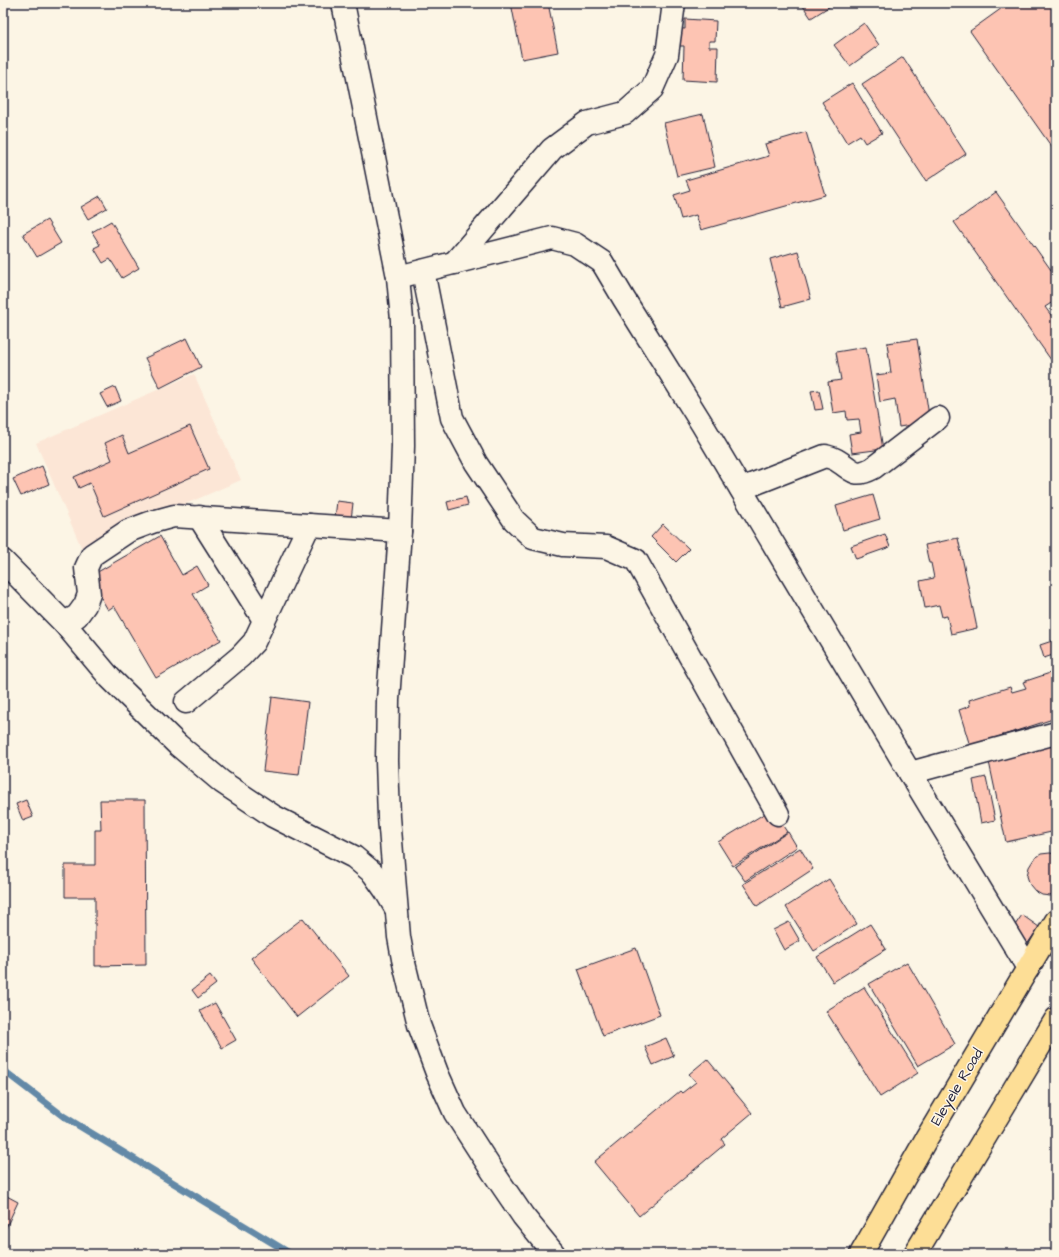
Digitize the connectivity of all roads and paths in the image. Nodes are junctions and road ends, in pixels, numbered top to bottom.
1 (343, 3) edge
2 (674, 3) edge
3 (454, 263) junction
4 (423, 271) junction
5 (398, 277) junction
6 (938, 418) dead end
7 (741, 489) junction
8 (199, 517) junction
9 (309, 525) junction
10 (400, 531) junction
11 (3, 561) edge
12 (264, 620) junction
13 (64, 623) junction
14 (186, 702) dead end
15 (1056, 733) edge
16 (910, 773) junction
17 (778, 814) dead end
18 (398, 911) junction
19 (1056, 921) edge
20 (1028, 968) junction
21 (1056, 1019) edge
22 (554, 1254) edge
23 (861, 1254) edge
24 (914, 1254) edge

1 - 5 street
2 - 3 street
3 - 4 street
3 - 7 street
4 - 5 street
4 - 17 street
5 - 10 street
6 - 7 street
7 - 16 street
8 - 9 street
8 - 12 street
8 - 13 street
9 - 10 street
9 - 12 street
10 - 18 street
11 - 13 street
12 - 14 street
13 - 18 street
15 - 16 street
16 - 20 street
18 - 22 street
19 - 20 main road, Eleyele Road
20 - 23 main road, Eleyele Road
21 - 24 main road

